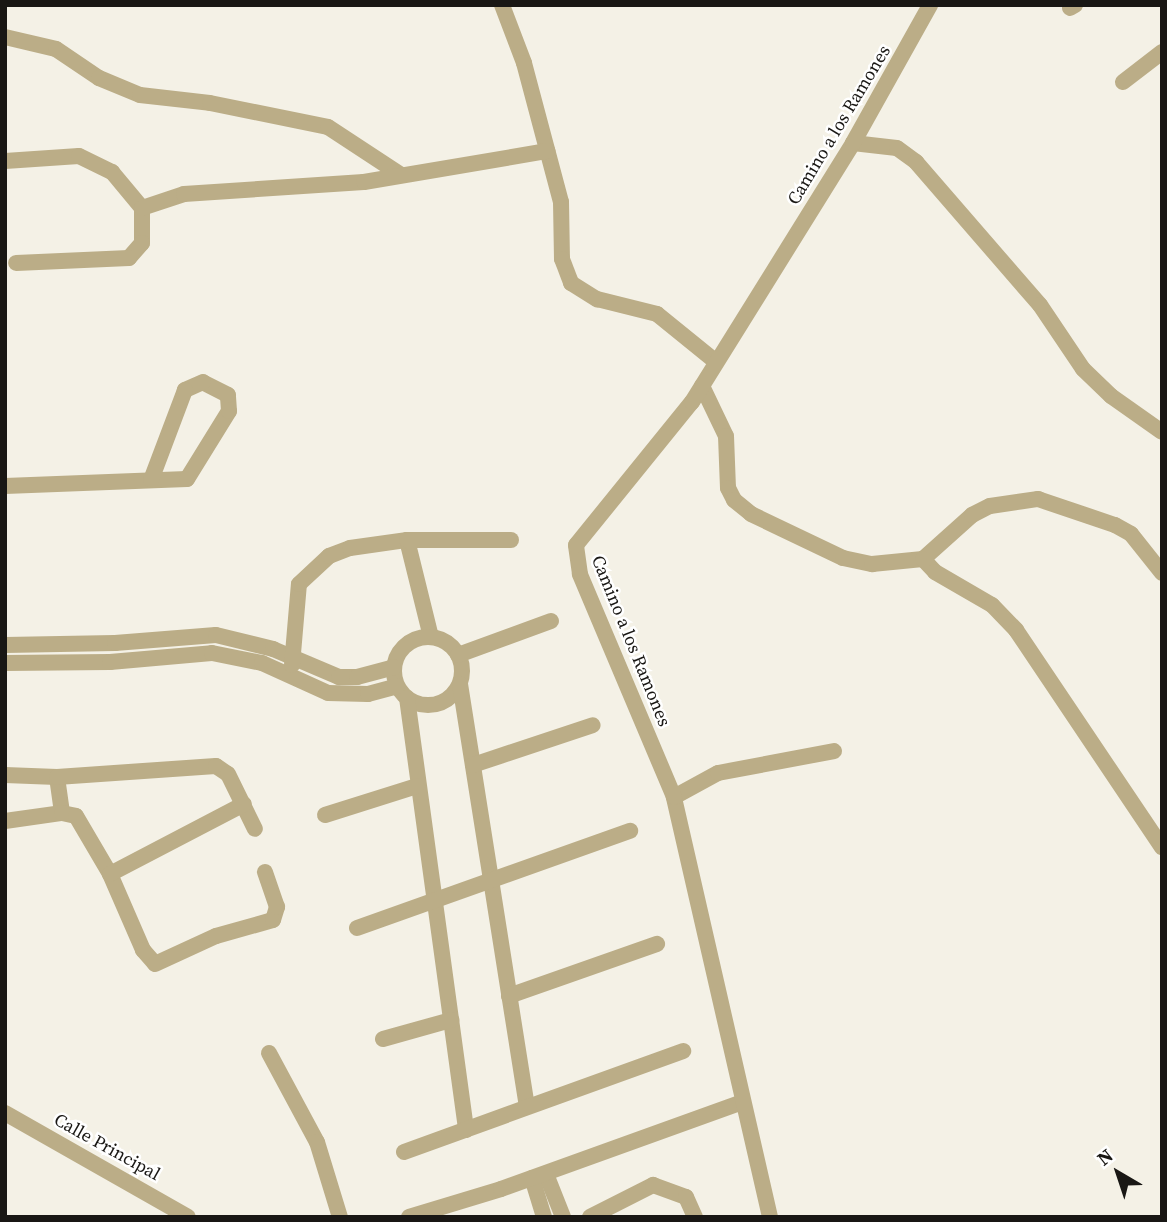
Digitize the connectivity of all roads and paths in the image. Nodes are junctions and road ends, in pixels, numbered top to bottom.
1 (502, 5) edge
2 (930, 5) edge
3 (5, 37) edge
4 (1162, 52) edge
5 (1123, 82) dead end
6 (853, 144) junction
7 (547, 151) junction
8 (5, 161) edge
9 (401, 175) junction
10 (142, 208) junction
11 (16, 263) dead end
12 (715, 361) junction
13 (702, 386) junction
14 (1162, 432) edge
15 (151, 480) junction
16 (5, 486) edge
17 (407, 540) junction
18 (511, 540) dead end
19 (923, 559) junction
20 (1162, 573) edge
21 (551, 621) dead end
22 (431, 637) junction
23 (68, 644) junction
24 (5, 645) edge
25 (458, 654) junction
26 (292, 658) junction
27 (69, 662) junction
28 (5, 663) edge
29 (394, 667) junction
30 (292, 678) junction
31 (460, 684) junction
32 (402, 692) junction
33 (593, 724) dead end
34 (834, 751) dead end
35 (473, 765) junction
36 (5, 775) edge
37 (57, 777) junction
38 (417, 786) junction
39 (674, 797) junction
40 (244, 804) junction
41 (62, 813) junction
42 (325, 815) dead end
43 (5, 821) edge
44 (255, 829) dead end
45 (630, 831) dead end
46 (1162, 847) edge
47 (265, 872) dead end
48 (110, 874) junction
49 (492, 880) junction
50 (435, 901) junction
51 (357, 928) dead end
52 (657, 944) dead end
53 (509, 996) junction
54 (451, 1020) junction
55 (383, 1038) dead end
56 (683, 1051) dead end
57 (269, 1053) dead end
58 (742, 1102) junction
59 (527, 1106) junction
60 (5, 1113) edge
61 (466, 1130) junction
62 (404, 1152) dead end
63 (539, 1176) junction
64 (188, 1217) edge
65 (340, 1217) edge
66 (409, 1217) edge
67 (544, 1217) edge
68 (563, 1217) edge
69 (590, 1217) edge
70 (695, 1217) edge
71 (770, 1217) edge

1 - 7 street
2 - 6 street, Camino a los Ramones
3 - 9 street
4 - 5 street
6 - 12 street, Camino a los Ramones
6 - 14 street
7 - 9 street
7 - 12 street
8 - 10 street
9 - 10 street
10 - 11 street
12 - 13 street, Camino a los Ramones
13 - 19 street
13 - 39 street, Camino a los Ramones
15 - 15 street
15 - 16 street
17 - 18 street
17 - 22 street
17 - 26 street
19 - 20 street
19 - 46 street
21 - 25 street
22 - 25 street
22 - 29 street
23 - 24 street
23 - 26 street
23 - 27 street
25 - 31 street
26 - 29 street
26 - 30 street
27 - 28 street
27 - 30 street
29 - 32 street
30 - 32 street
31 - 32 street
31 - 35 street
32 - 38 street
33 - 35 street
34 - 39 street
35 - 49 street
36 - 37 street
37 - 40 street
37 - 41 street
38 - 42 street
38 - 50 street
39 - 58 street, Camino a los Ramones
40 - 44 street
40 - 48 street
41 - 43 street
41 - 48 street
45 - 49 street
47 - 48 street
49 - 50 street
49 - 53 street
50 - 51 street
50 - 54 street
52 - 53 street
53 - 59 street
54 - 55 street
54 - 61 street
56 - 59 street
57 - 65 street
58 - 63 street
58 - 71 street, Camino a los Ramones
59 - 61 street
60 - 64 street, Calle Principal
61 - 62 street
63 - 66 street
63 - 67 street
63 - 68 street
69 - 70 street

